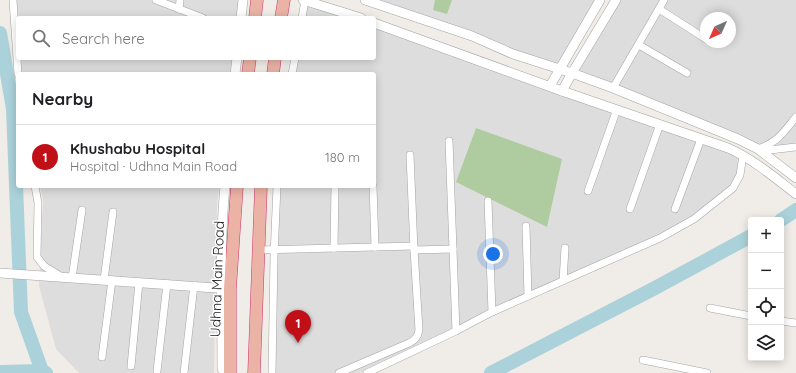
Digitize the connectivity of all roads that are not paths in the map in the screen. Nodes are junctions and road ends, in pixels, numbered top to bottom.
1 (13, 0) edge
2 (156, 0) edge
3 (180, 0) edge
4 (243, 0) edge
5 (257, 0) edge
6 (284, 0) edge
7 (304, 0) edge
8 (365, 0) edge
9 (600, 0) edge
10 (616, 0) edge
11 (664, 0) edge
12 (179, 9) junction
13 (659, 9) junction
14 (198, 16) edge
15 (240, 16) edge
16 (255, 16) edge
17 (281, 16) edge
18 (302, 16) edge
19 (355, 16) edge
20 (376, 24) edge
21 (700, 35) edge
22 (16, 44) edge
23 (639, 45) junction
24 (17, 60) edge
25 (236, 60) edge
26 (250, 60) edge
27 (275, 60) edge
28 (295, 60) edge
29 (559, 69) junction
30 (18, 72) edge
31 (235, 72) edge
32 (248, 72) edge
33 (273, 72) edge
34 (292, 72) edge
35 (572, 73) junction
36 (687, 73) dead end
37 (550, 86) junction
38 (613, 88) junction
39 (562, 91) junction
40 (617, 109) junction
41 (796, 117) edge
42 (660, 124) junction
43 (700, 139) junction
44 (449, 141) dead end
45 (796, 147) edge
46 (762, 152) junction
47 (410, 155) dead end
48 (743, 155) junction
49 (796, 178) edge
50 (35, 188) edge
51 (225, 188) edge
52 (237, 188) edge
53 (261, 188) edge
54 (277, 188) edge
55 (335, 188) edge
56 (373, 188) edge
57 (588, 190) dead end
58 (796, 194) edge
59 (488, 201) dead end
60 (675, 208) dead end
61 (630, 209) dead end
62 (82, 210) dead end
63 (113, 212) dead end
64 (526, 226) dead end
65 (375, 247) junction
66 (334, 248) junction
67 (414, 248) junction
68 (565, 248) dead end
69 (453, 249) junction
70 (259, 250) junction
71 (274, 250) junction
72 (0, 273) edge
73 (67, 278) junction
74 (108, 280) junction
75 (563, 281) junction
76 (138, 282) junction
77 (167, 284) junction
78 (194, 285) junction
79 (226, 288) junction
80 (528, 296) junction
81 (710, 308) dead end
82 (492, 312) junction
83 (748, 315) edge
84 (784, 321) edge
85 (796, 323) edge
86 (456, 331) junction
87 (102, 358) dead end
88 (643, 360) dead end
89 (131, 366) dead end
90 (157, 371) dead end
91 (184, 373) edge
92 (226, 373) edge
93 (230, 373) edge
94 (254, 373) edge
95 (272, 373) edge
96 (339, 373) edge
97 (367, 373) edge
98 (707, 373) edge

1 - 22 street
2 - 12 street
3 - 12 street
4 - 15 street
5 - 16 highway
6 - 17 highway
7 - 18 street
7 - 19 street
8 - 29 street
9 - 29 street
10 - 35 street
11 - 13 street
12 - 14 street
13 - 21 street
13 - 23 street
20 - 37 street
23 - 36 street
23 - 38 street
24 - 30 street
25 - 31 street
26 - 32 highway
27 - 33 highway
28 - 34 street
29 - 35 street
29 - 37 street
35 - 38 street
35 - 39 street
37 - 39 street
38 - 46 street
39 - 40 street
40 - 42 street
40 - 57 street
41 - 46 street
42 - 43 street
42 - 61 street
43 - 48 street
43 - 60 street
44 - 69 street
45 - 46 street
46 - 49 street
47 - 67 street
48 - 58 street
48 - 75 street
50 - 73 street
51 - 79 street
52 - 79 highway, Udhna Main Road
53 - 70 highway
54 - 71 street
55 - 66 street
56 - 65 street
59 - 82 street
62 - 73 street
63 - 74 street
64 - 80 street
65 - 66 street
65 - 67 street
66 - 71 street
67 - 69 street
67 - 96 street
68 - 75 street
69 - 86 street
70 - 71 street
70 - 94 highway
71 - 95 street
72 - 73 street
73 - 74 street
74 - 76 street
74 - 87 street
75 - 80 street
76 - 77 street
76 - 89 street
77 - 78 street
77 - 90 street
78 - 79 street
78 - 91 street
79 - 92 street
79 - 93 highway, Udhna Main Road
80 - 82 street
81 - 83 street
82 - 86 street
84 - 85 street
86 - 97 street
88 - 98 street

